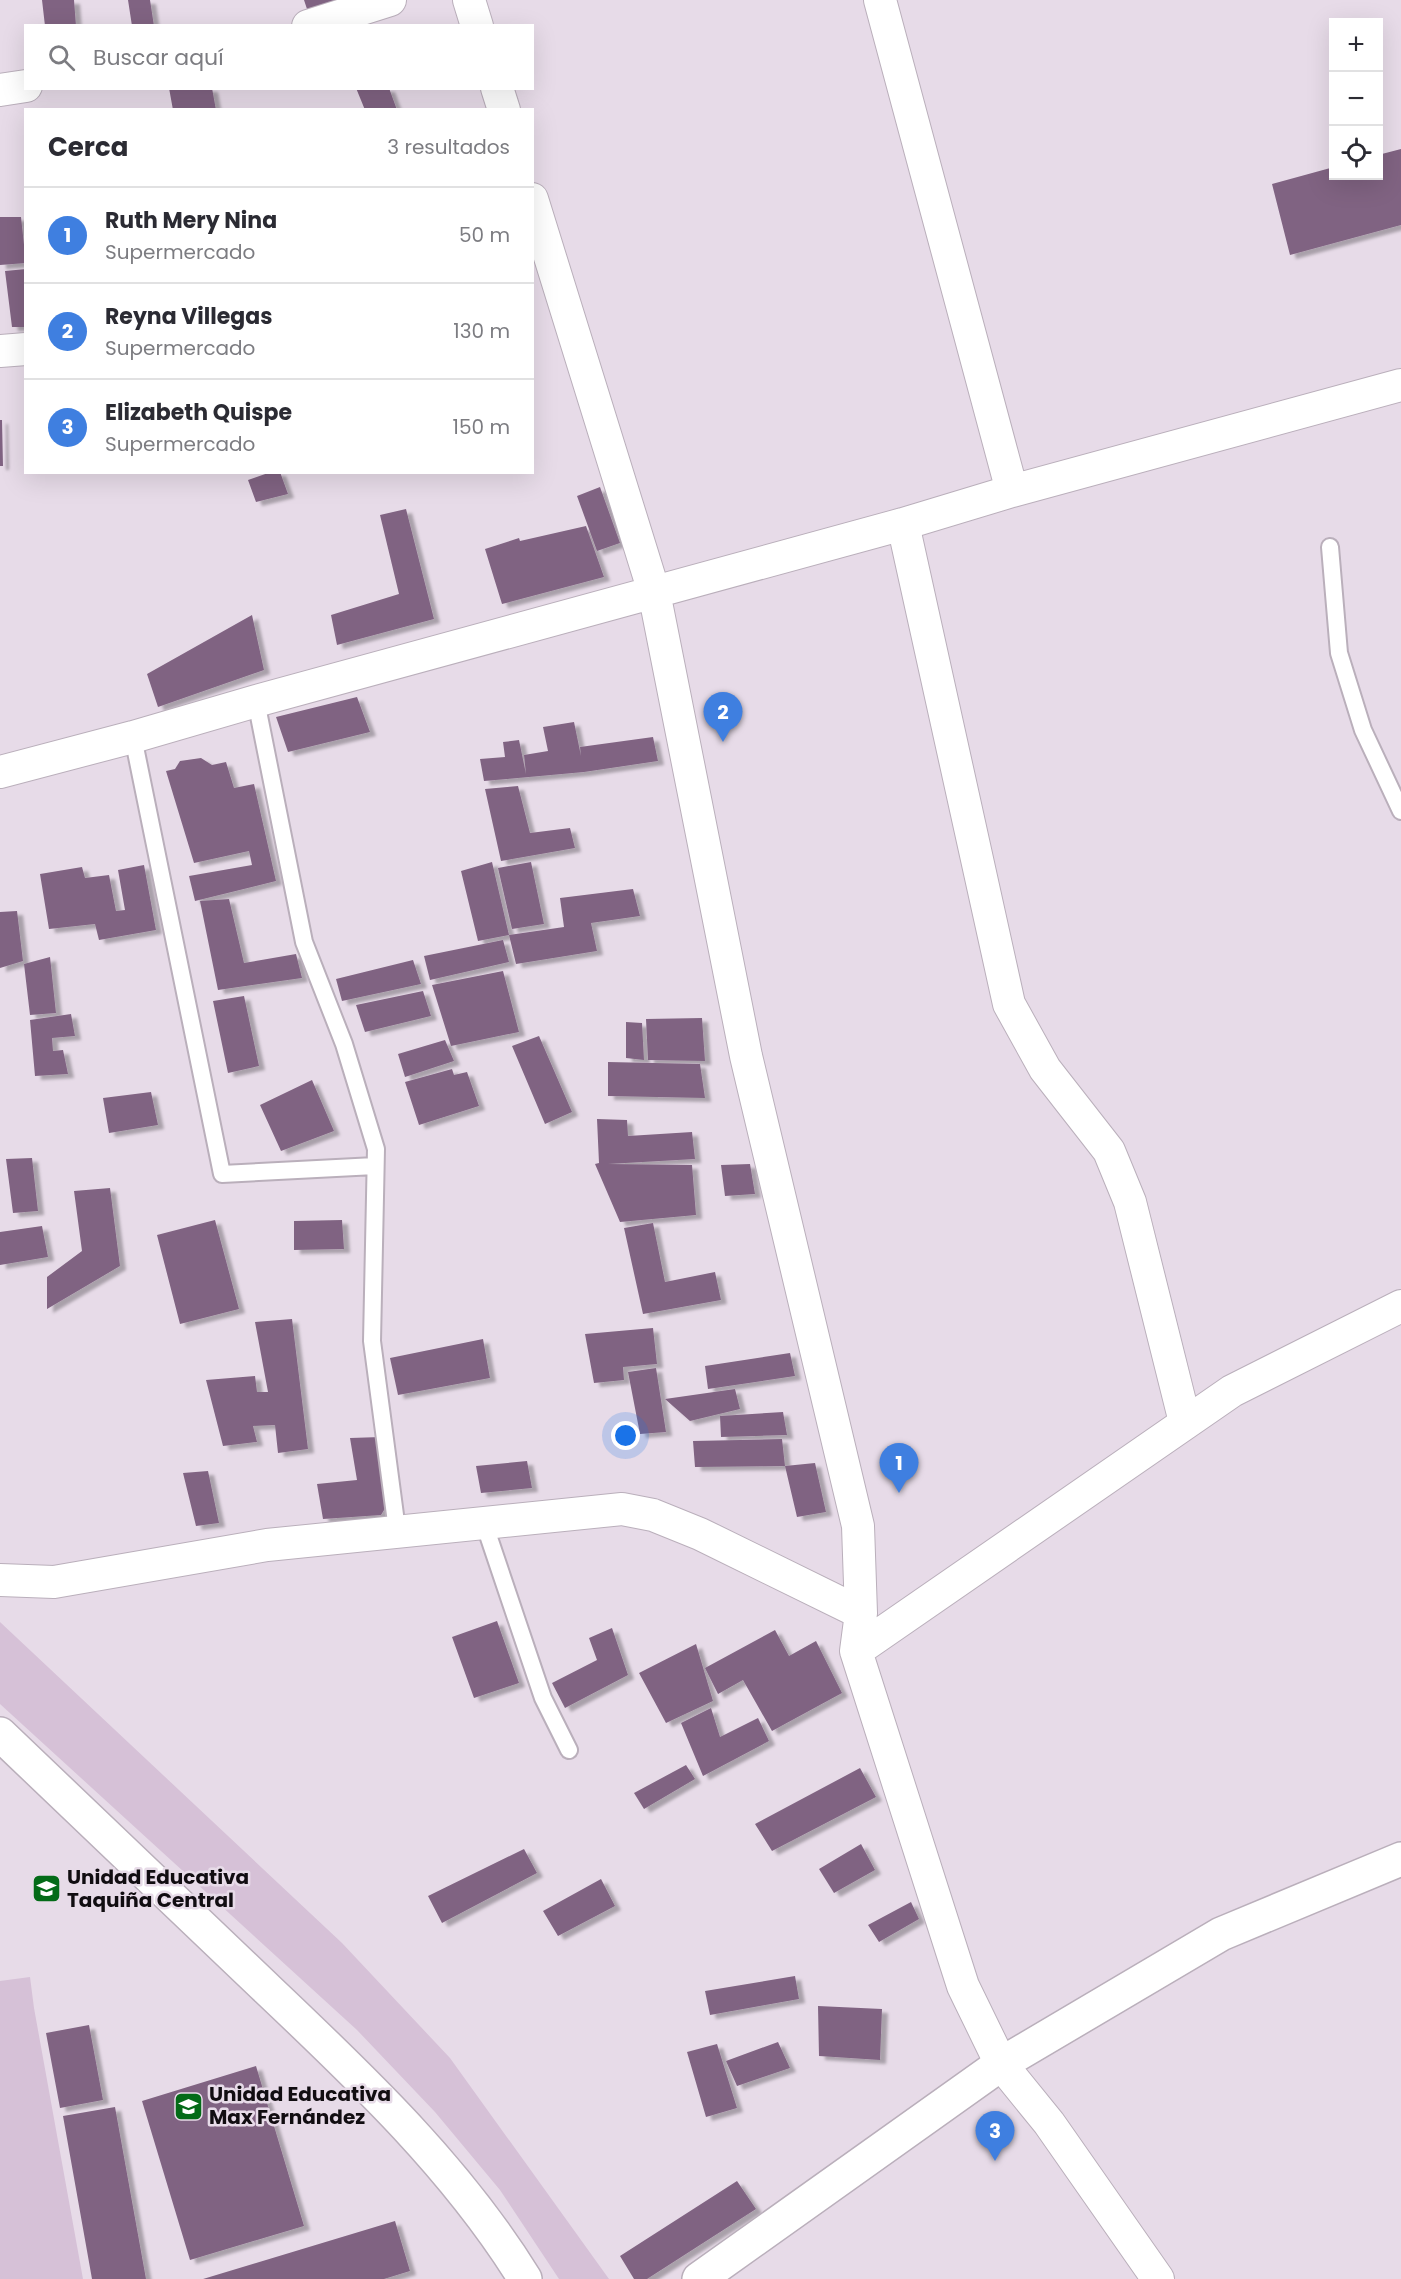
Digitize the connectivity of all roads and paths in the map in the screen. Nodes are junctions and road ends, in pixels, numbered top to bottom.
1 (390, 0) edge
2 (469, 0) edge
3 (885, 1) edge
4 (314, 24) edge
5 (476, 24) edge
6 (24, 86) edge
7 (0, 90) edge
8 (498, 90) edge
9 (503, 108) edge
10 (534, 212) edge
11 (541, 257) edge
12 (24, 349) edge
13 (0, 351) edge
14 (1401, 385) edge
15 (1012, 491) junction
16 (903, 524) junction
17 (1330, 547) dead end
18 (654, 592) junction
19 (255, 701) junction
20 (133, 737) junction
21 (0, 772) edge
22 (1401, 811) edge
23 (375, 1166) junction
24 (1401, 1306) edge
25 (1185, 1422) junction
26 (484, 1523) junction
27 (397, 1530) junction
28 (0, 1580) edge
29 (861, 1613) junction
30 (856, 1651) junction
31 (0, 1734) edge
32 (569, 1750) dead end
33 (1401, 1859) edge
34 (1001, 2064) junction
35 (525, 2279) edge
36 (699, 2279) edge
37 (1158, 2279) edge

1 - 4 street
2 - 5 street
3 - 15 street
6 - 7 street
8 - 9 street
10 - 11 street
11 - 18 street
12 - 13 street
14 - 15 street
15 - 16 street
16 - 18 street
16 - 25 street
17 - 22 lane
18 - 19 street
18 - 29 street
19 - 20 street
19 - 23 lane
20 - 21 street
20 - 23 lane
23 - 27 lane
24 - 25 street
25 - 30 street
26 - 27 street
26 - 29 street
26 - 32 lane
27 - 28 street
29 - 30 street
30 - 34 street
31 - 35 main road
33 - 34 main road
34 - 36 main road
34 - 37 street

